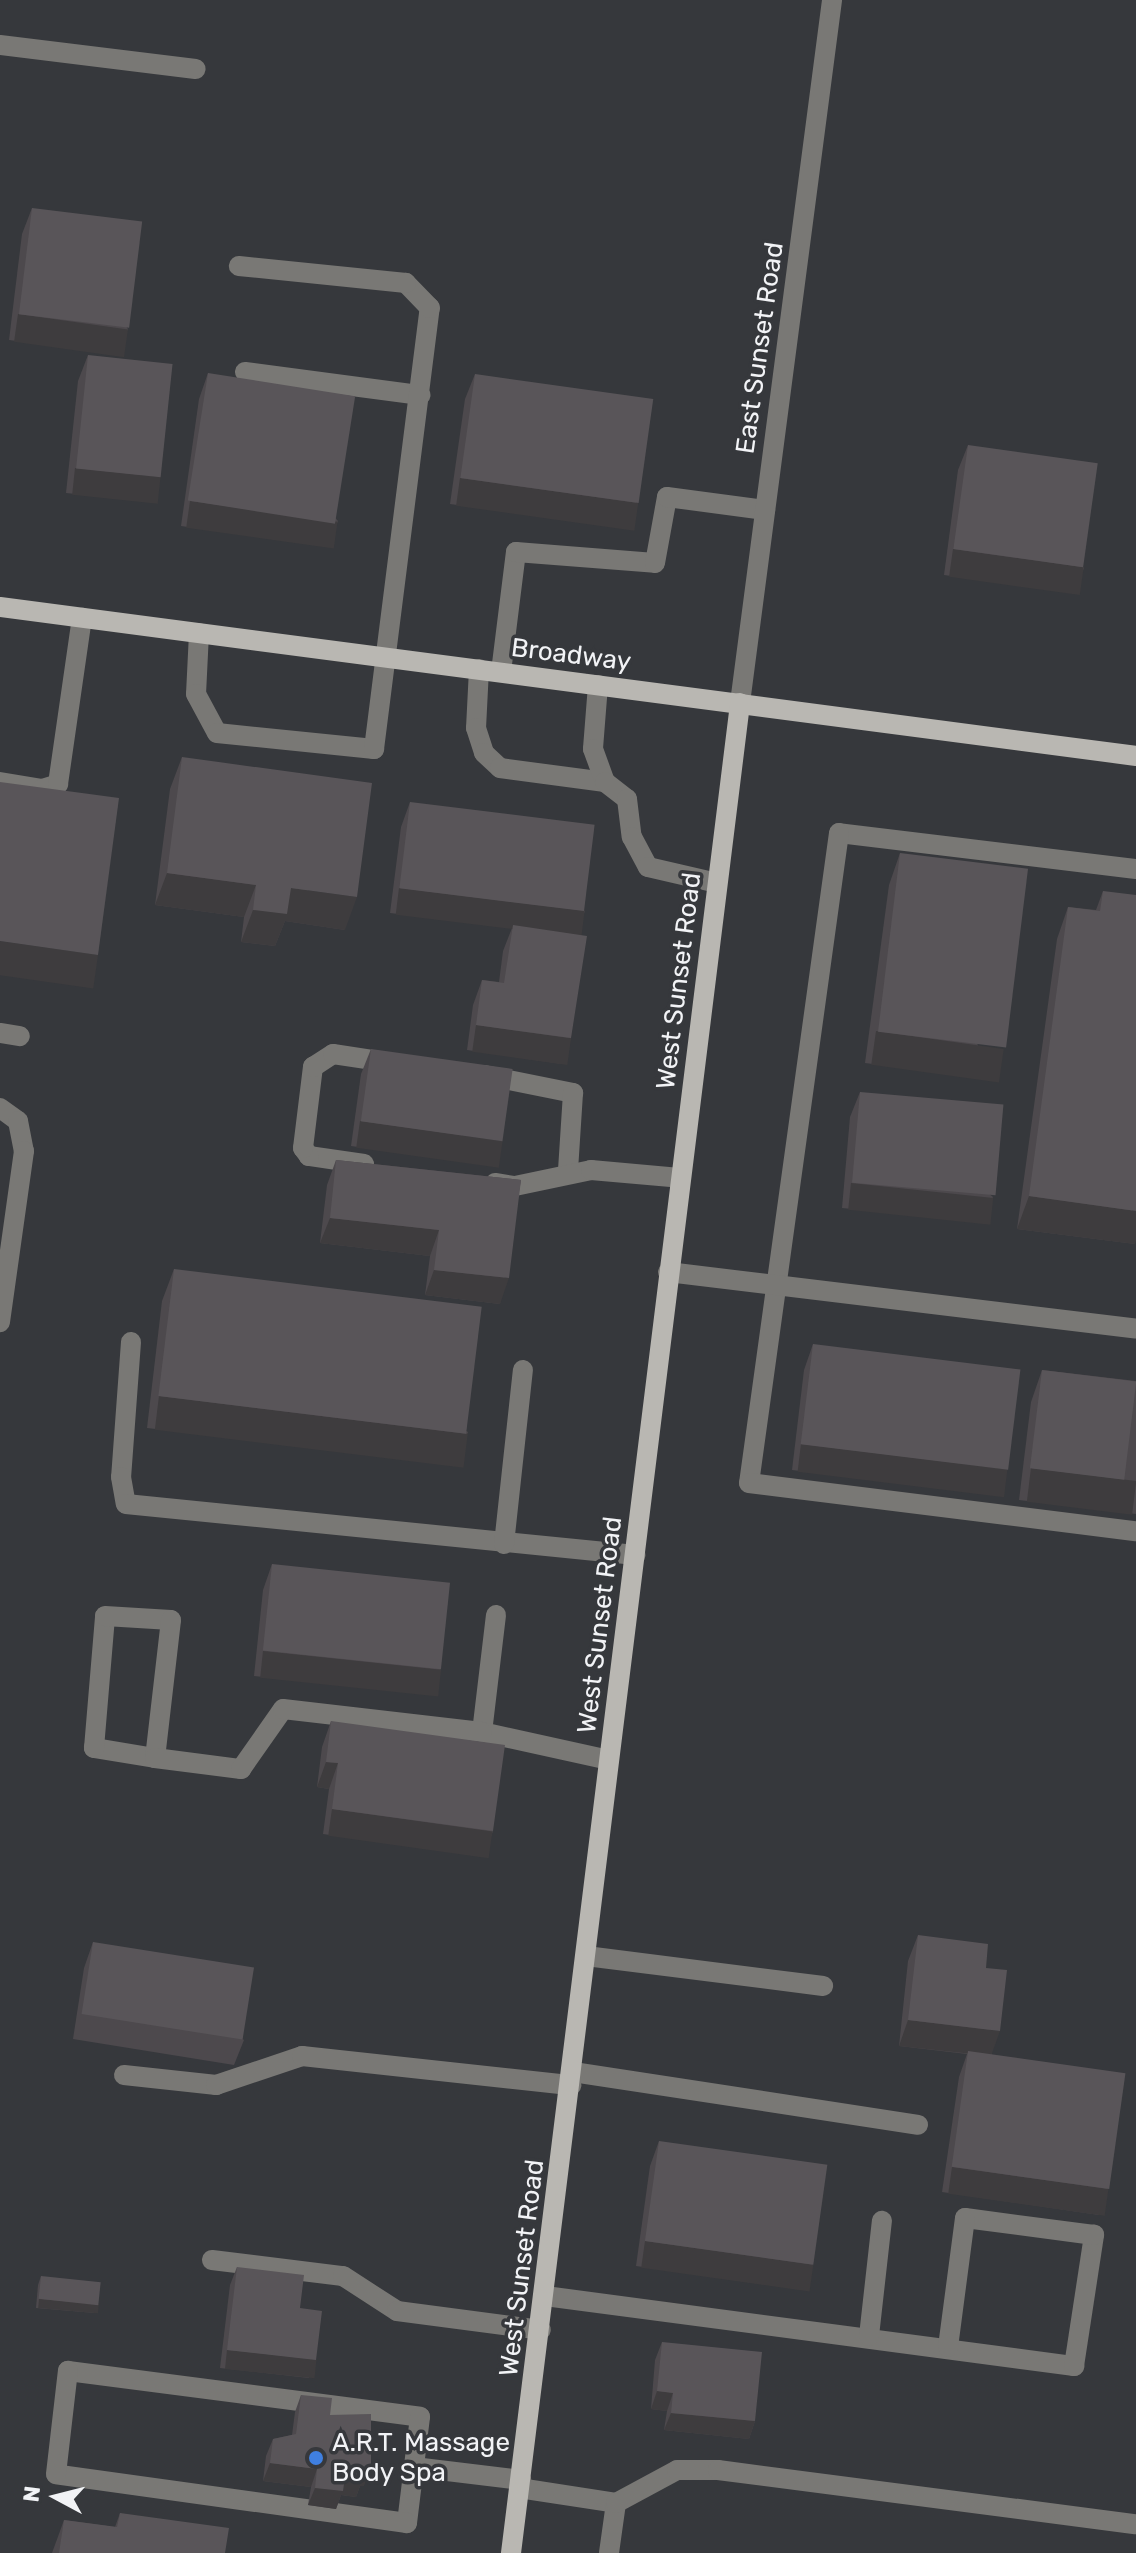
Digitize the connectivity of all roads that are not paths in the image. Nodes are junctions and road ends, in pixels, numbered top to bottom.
1 (832, 0) edge
2 (0, 45) edge
3 (196, 69) dead end
4 (239, 266) dead end
5 (245, 372) dead end
6 (420, 395) junction
7 (765, 510) junction
8 (0, 607) edge
9 (82, 618) junction
10 (199, 633) junction
11 (388, 657) junction
12 (479, 669) junction
13 (501, 672) junction
14 (598, 685) junction
15 (740, 703) junction
16 (1136, 756) edge
17 (0, 782) edge
18 (605, 782) junction
19 (1136, 869) edge
20 (717, 883) junction
21 (410, 1065) edge
22 (455, 1071) edge
23 (0, 1108) edge
24 (383, 1167) edge
25 (568, 1171) junction
26 (680, 1178) junction
27 (471, 1179) edge
28 (668, 1272) junction
29 (776, 1285) junction
30 (0, 1322) edge
31 (1136, 1329) edge
32 (131, 1342) dead end
33 (523, 1370) dead end
34 (1136, 1531) edge
35 (504, 1544) junction
36 (635, 1555) junction
37 (496, 1615) dead end
38 (482, 1732) junction
39 (155, 1758) junction
40 (609, 1760) junction
41 (586, 1956) junction
42 (823, 1986) dead end
43 (124, 2075) dead end
44 (572, 2079) junction
45 (918, 2125) dead end
46 (882, 2221) dead end
47 (212, 2260) dead end
48 (545, 2296) junction
49 (541, 2330) junction
50 (869, 2336) junction
51 (948, 2347) junction
52 (414, 2467) junction
53 (520, 2484) junction
54 (616, 2503) junction
55 (1136, 2524) edge
56 (511, 2553) edge
57 (609, 2553) edge

1 - 7 street, East Sunset Road
2 - 3 street
4 - 6 street
5 - 6 street
6 - 11 street
7 - 13 street
7 - 15 street, East Sunset Road
8 - 9 main road, Broadway
9 - 10 main road, Broadway
9 - 17 street
10 - 11 main road, Broadway
10 - 11 street
11 - 12 main road, Broadway
12 - 13 main road, Broadway
12 - 18 street
13 - 14 main road, Broadway
14 - 15 main road, Broadway
14 - 18 street
15 - 16 main road, Broadway
15 - 20 main road, West Sunset Road
18 - 20 street
19 - 29 street
20 - 26 main road, West Sunset Road
21 - 24 street
22 - 25 street
23 - 30 street
25 - 26 street
25 - 27 street
26 - 28 main road, West Sunset Road
28 - 29 street
28 - 36 main road, West Sunset Road
29 - 31 street
29 - 34 street
32 - 35 street
33 - 35 street
35 - 36 street
36 - 40 main road, West Sunset Road
37 - 38 street
38 - 39 street
38 - 40 street
39 - 39 street
40 - 41 main road, West Sunset Road
41 - 42 street
41 - 44 main road, West Sunset Road
43 - 44 street
44 - 45 street
44 - 48 main road, West Sunset Road
46 - 50 street
47 - 49 street
48 - 49 main road, West Sunset Road
48 - 50 street
49 - 53 main road, West Sunset Road
50 - 51 street
51 - 51 street
52 - 52 street
52 - 53 street
53 - 54 street
53 - 56 main road, West Sunset Road
54 - 55 street
54 - 57 street

